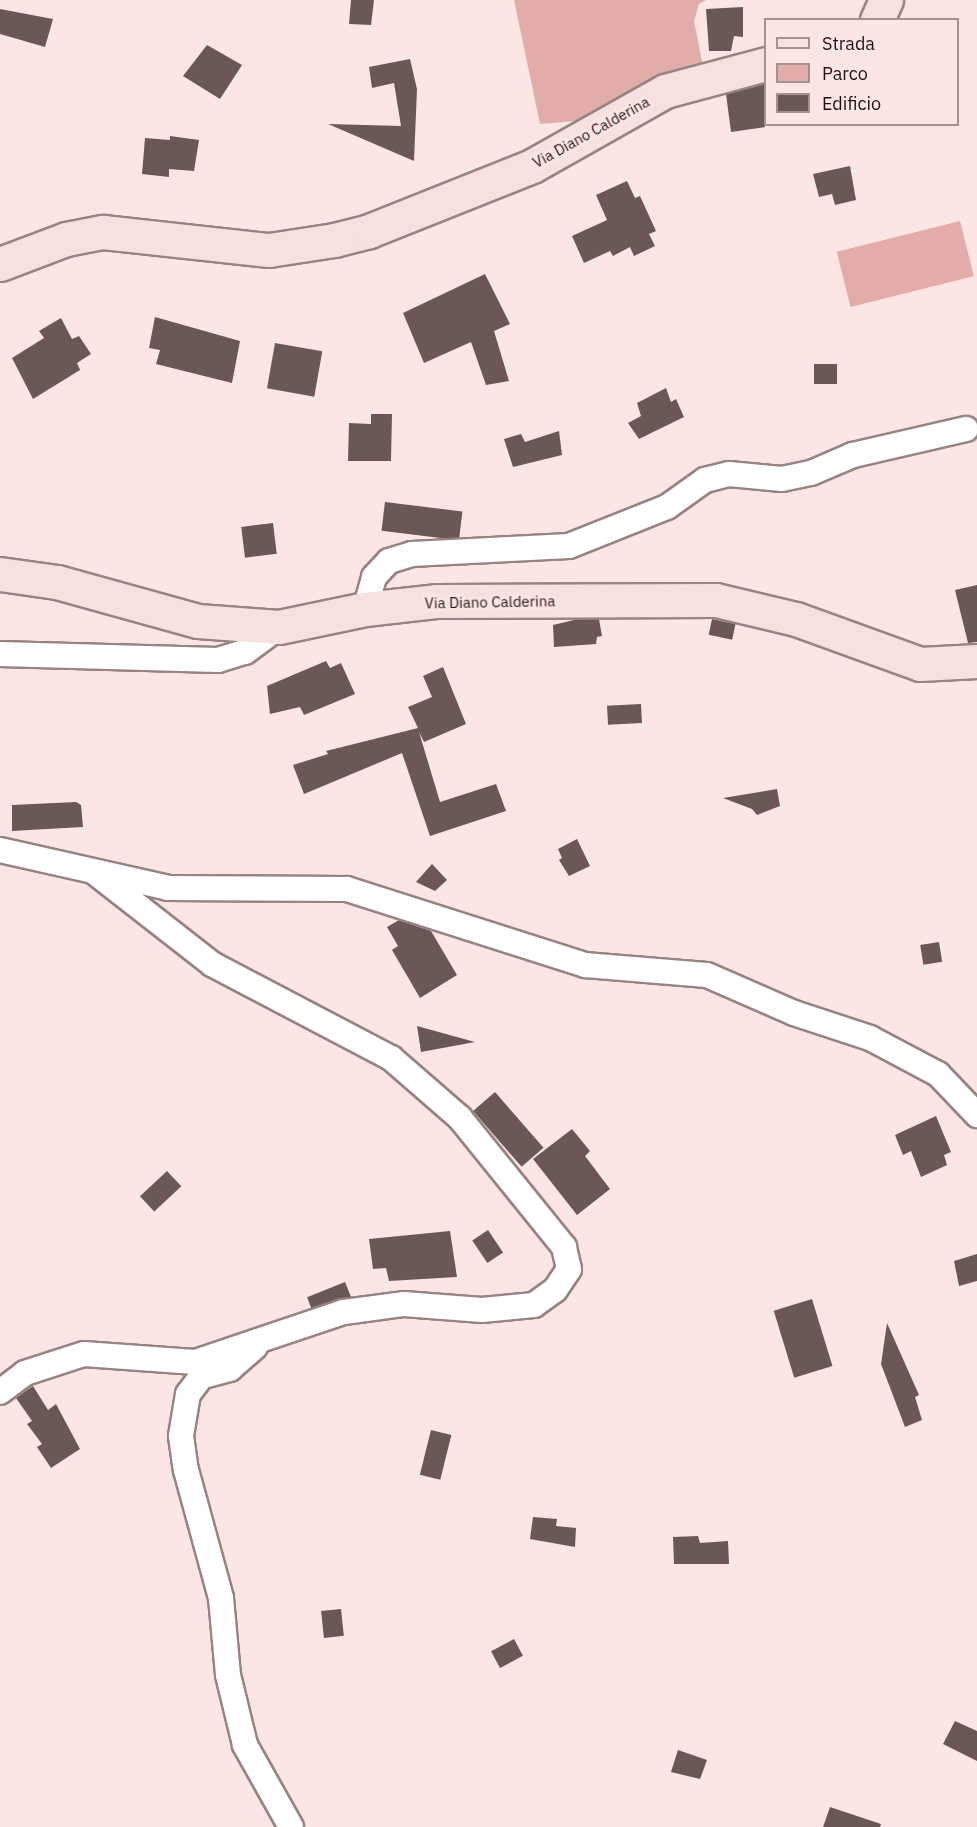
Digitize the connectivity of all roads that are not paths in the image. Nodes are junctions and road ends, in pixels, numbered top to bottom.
1 (886, 0) edge
2 (878, 18) edge
3 (764, 64) edge
4 (0, 264) edge
5 (966, 429) dead end
6 (0, 574) edge
7 (365, 609) junction
8 (279, 627) junction
9 (0, 654) edge
10 (977, 661) edge
11 (0, 850) edge
12 (97, 874) junction
13 (977, 1115) edge
14 (264, 1340) junction
15 (0, 1392) edge
16 (291, 1827) edge

1 - 2 main road
3 - 4 main road, Via Diano Calderina
5 - 7 street
6 - 8 main road, Via Diano Calderina
7 - 8 main road, Via Diano Calderina
7 - 10 main road, Via Diano Calderina
8 - 9 street
11 - 12 street
12 - 13 street
12 - 14 street
14 - 15 street
14 - 16 street

